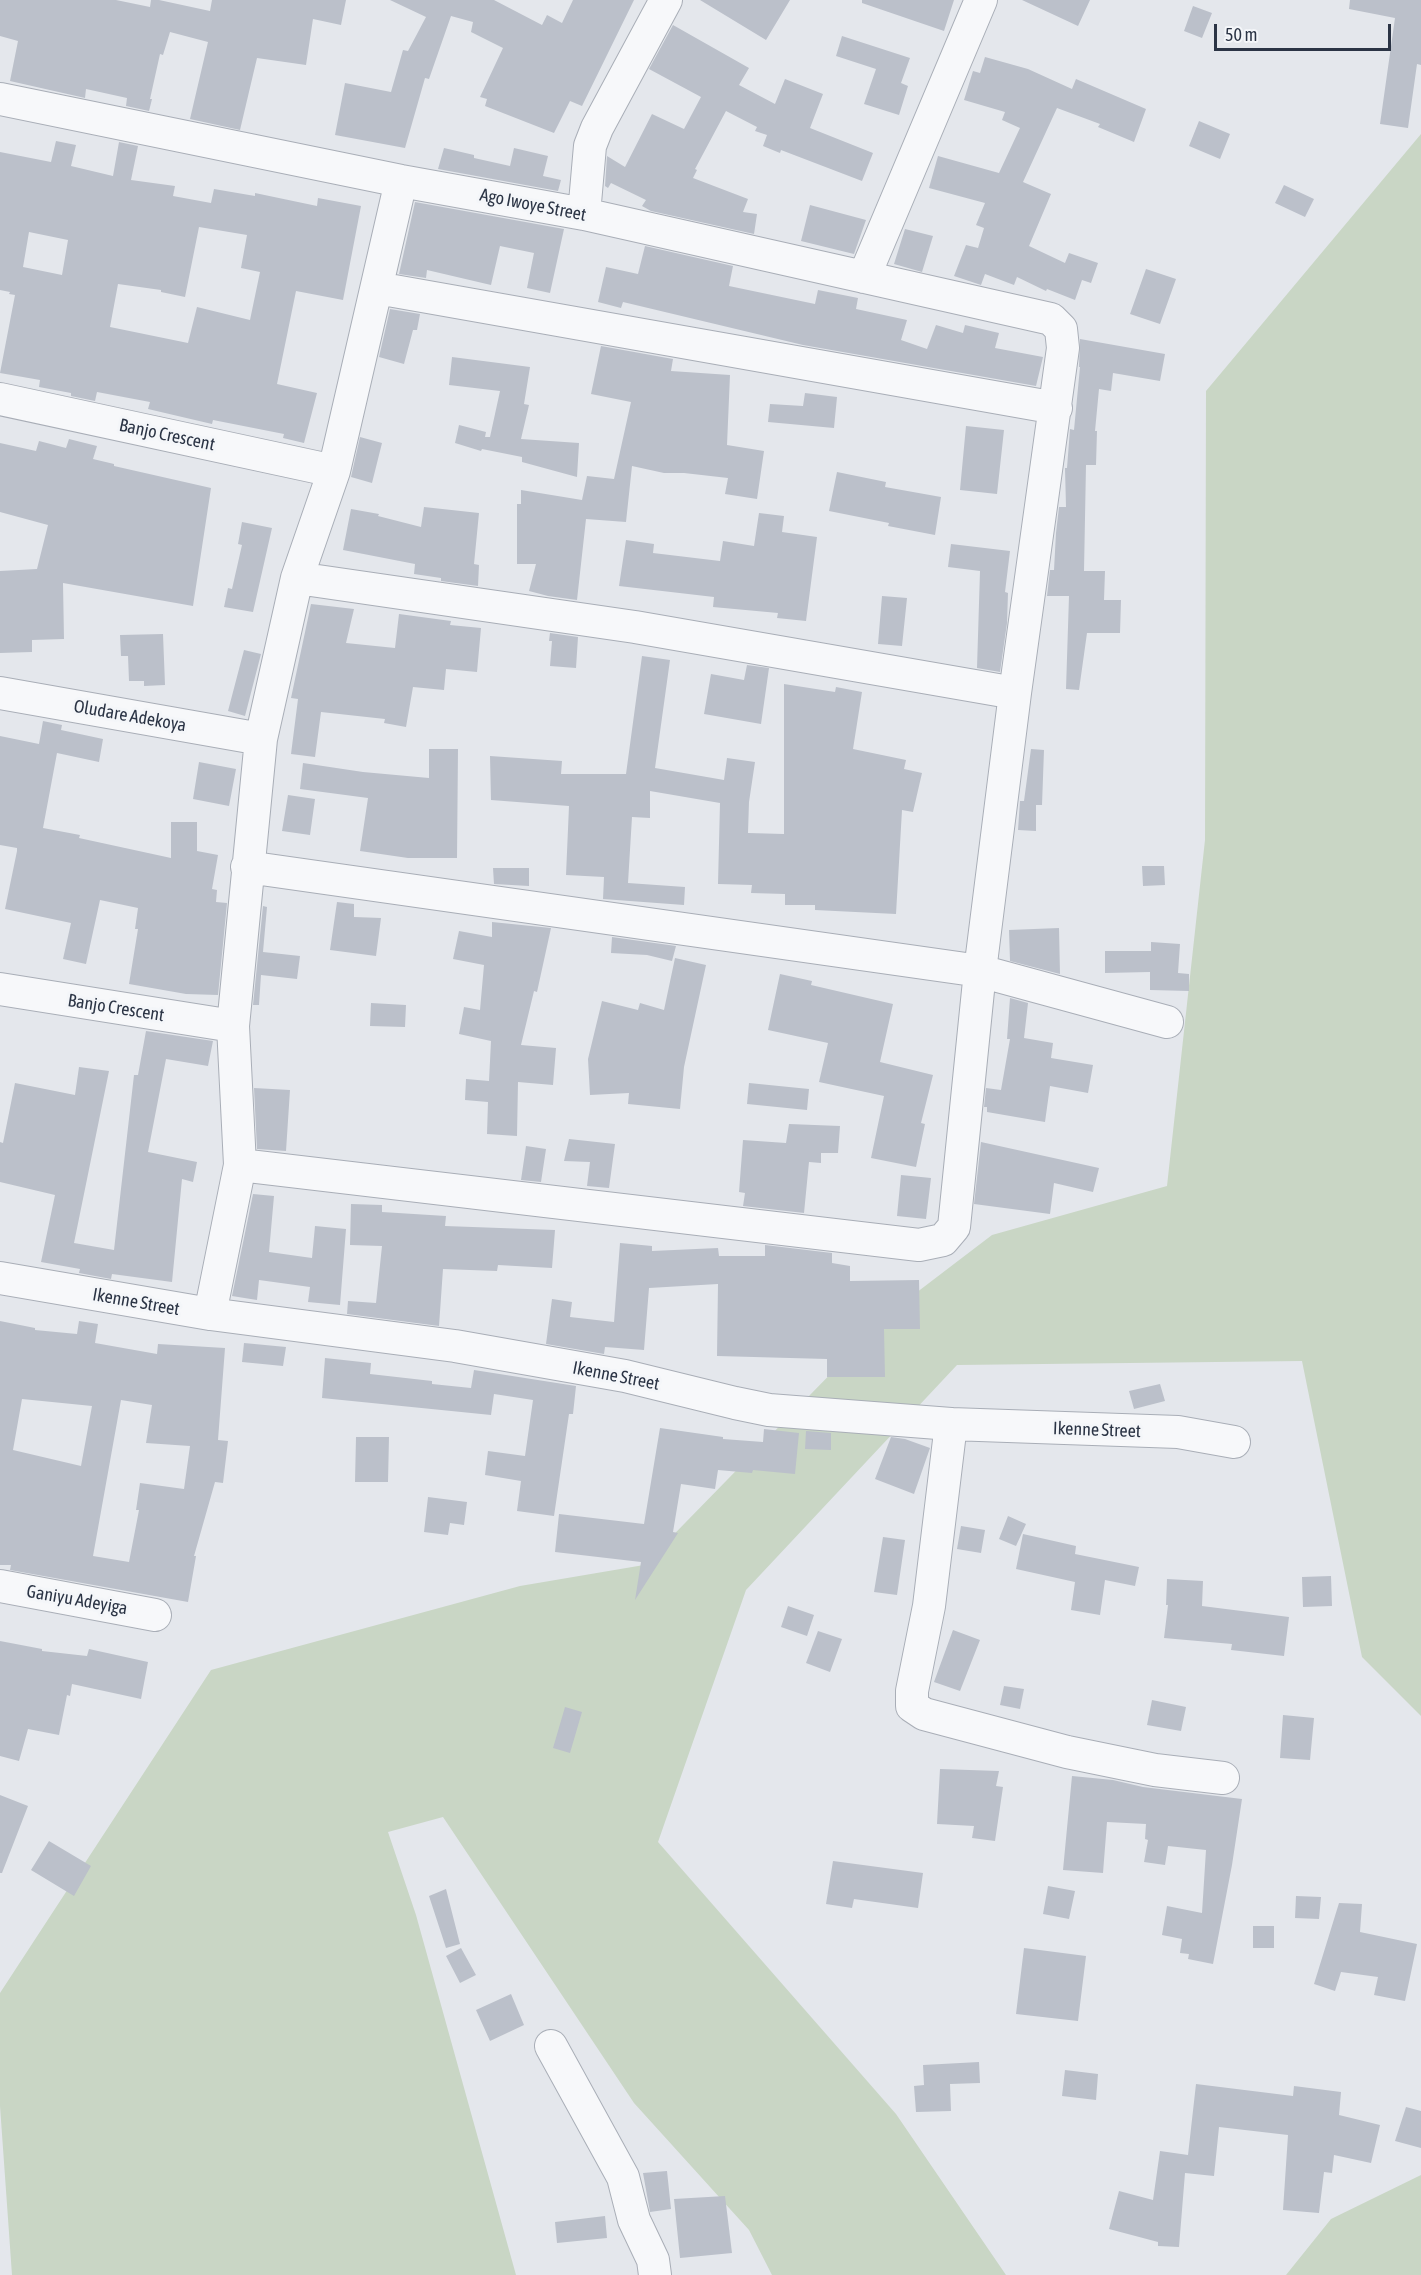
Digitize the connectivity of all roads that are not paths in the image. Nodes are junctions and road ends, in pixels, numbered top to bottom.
1 (666, 0) edge
2 (981, 0) edge
3 (0, 99) edge
4 (401, 181) junction
5 (584, 214) junction
6 (864, 277) junction
7 (376, 288) junction
8 (0, 399) edge
9 (1056, 408) junction
10 (334, 471) junction
11 (297, 578) junction
12 (0, 693) edge
13 (1015, 693) junction
14 (261, 739) junction
15 (248, 867) junction
16 (980, 972) junction
17 (0, 989) edge
18 (1167, 1022) dead end
19 (233, 1026) junction
20 (240, 1165) junction
21 (0, 1278) edge
22 (210, 1314) junction
23 (951, 1424) junction
24 (1234, 1442) dead end
25 (0, 1586) edge
26 (154, 1615) dead end
27 (1223, 1778) dead end
28 (551, 2046) dead end
29 (655, 2275) edge

1 - 5 street
2 - 6 street
3 - 4 street, Ago Iwoye Street
4 - 5 street, Ago Iwoye Street
4 - 7 street
5 - 6 street, Ago Iwoye Street
6 - 9 street, Ago Iwoye Street
7 - 9 street
7 - 10 street
8 - 10 street, Banjo Crescent
9 - 13 street
10 - 11 street
11 - 13 street
11 - 14 street
12 - 14 street, Oludare Adekoya
13 - 16 street
14 - 15 street
15 - 16 street
15 - 19 street
16 - 18 street
16 - 20 street
17 - 19 street, Banjo Crescent
19 - 20 street
20 - 22 street
21 - 22 street, Ikenne Street
22 - 23 street, Ikenne Street
23 - 24 street, Ikenne Street
23 - 27 street
25 - 26 street, Ganiyu Adeyiga
28 - 29 street

